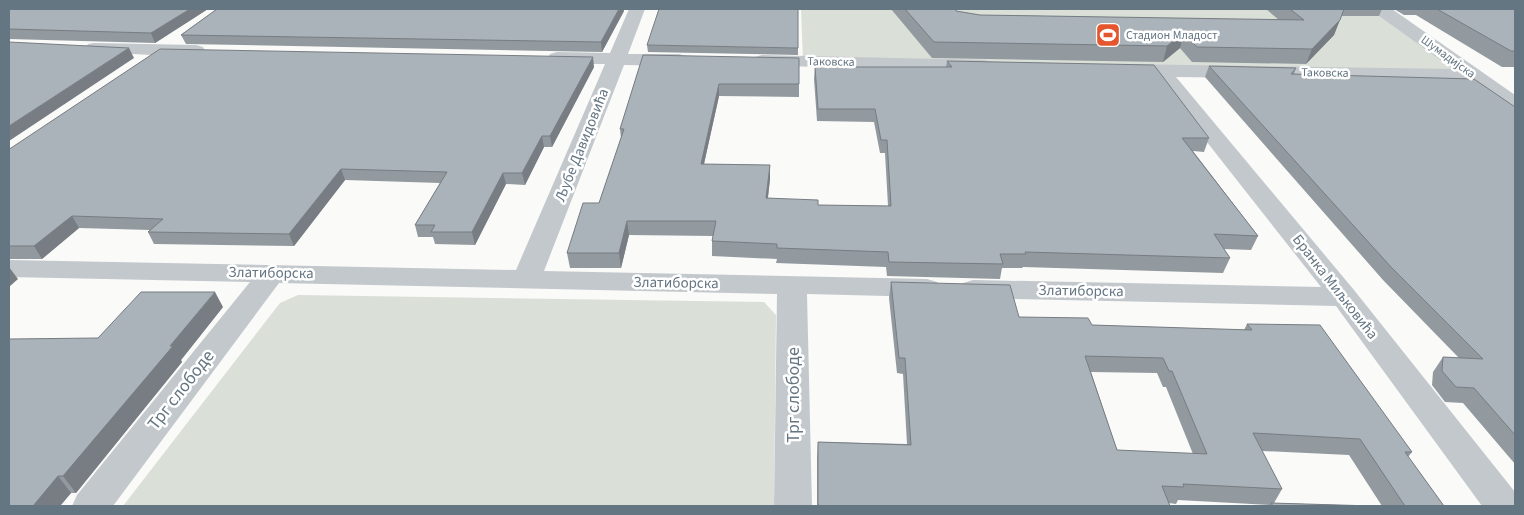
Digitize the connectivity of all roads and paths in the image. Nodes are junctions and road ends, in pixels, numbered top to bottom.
1 (637, 9) edge
2 (1381, 9) edge
3 (184, 35) edge
4 (74, 48) edge
5 (161, 51) junction
6 (210, 52) edge
7 (535, 57) edge
8 (617, 59) junction
9 (695, 60) edge
10 (744, 60) edge
11 (137, 67) edge
12 (1002, 67) edge
13 (1102, 69) edge
14 (1162, 71) junction
15 (1472, 76) junction
16 (1515, 104) edge
17 (9, 268) edge
18 (272, 273) junction
19 (526, 280) junction
20 (792, 285) junction
21 (1344, 297) junction
22 (91, 506) edge
23 (793, 506) edge
24 (1504, 506) edge

1 - 8 street, Љубе Давидовића
2 - 15 street, Шумадијска
3 - 5 street
4 - 5 street
5 - 6 street
5 - 11 street
7 - 8 street
8 - 9 street
8 - 19 street, Љубе Давидовића
10 - 12 street, Таковска
13 - 14 street, Таковска
14 - 15 street, Таковска
14 - 21 street, Бранка Миљковића
15 - 16 street, Шумадијска
17 - 18 street, Златиборска
18 - 19 street, Златиборска
18 - 22 street, Трг слободе
19 - 20 street, Златиборска
20 - 21 street, Златиборска
20 - 23 street, Трг слободе
21 - 24 street, Бранка Миљковића

